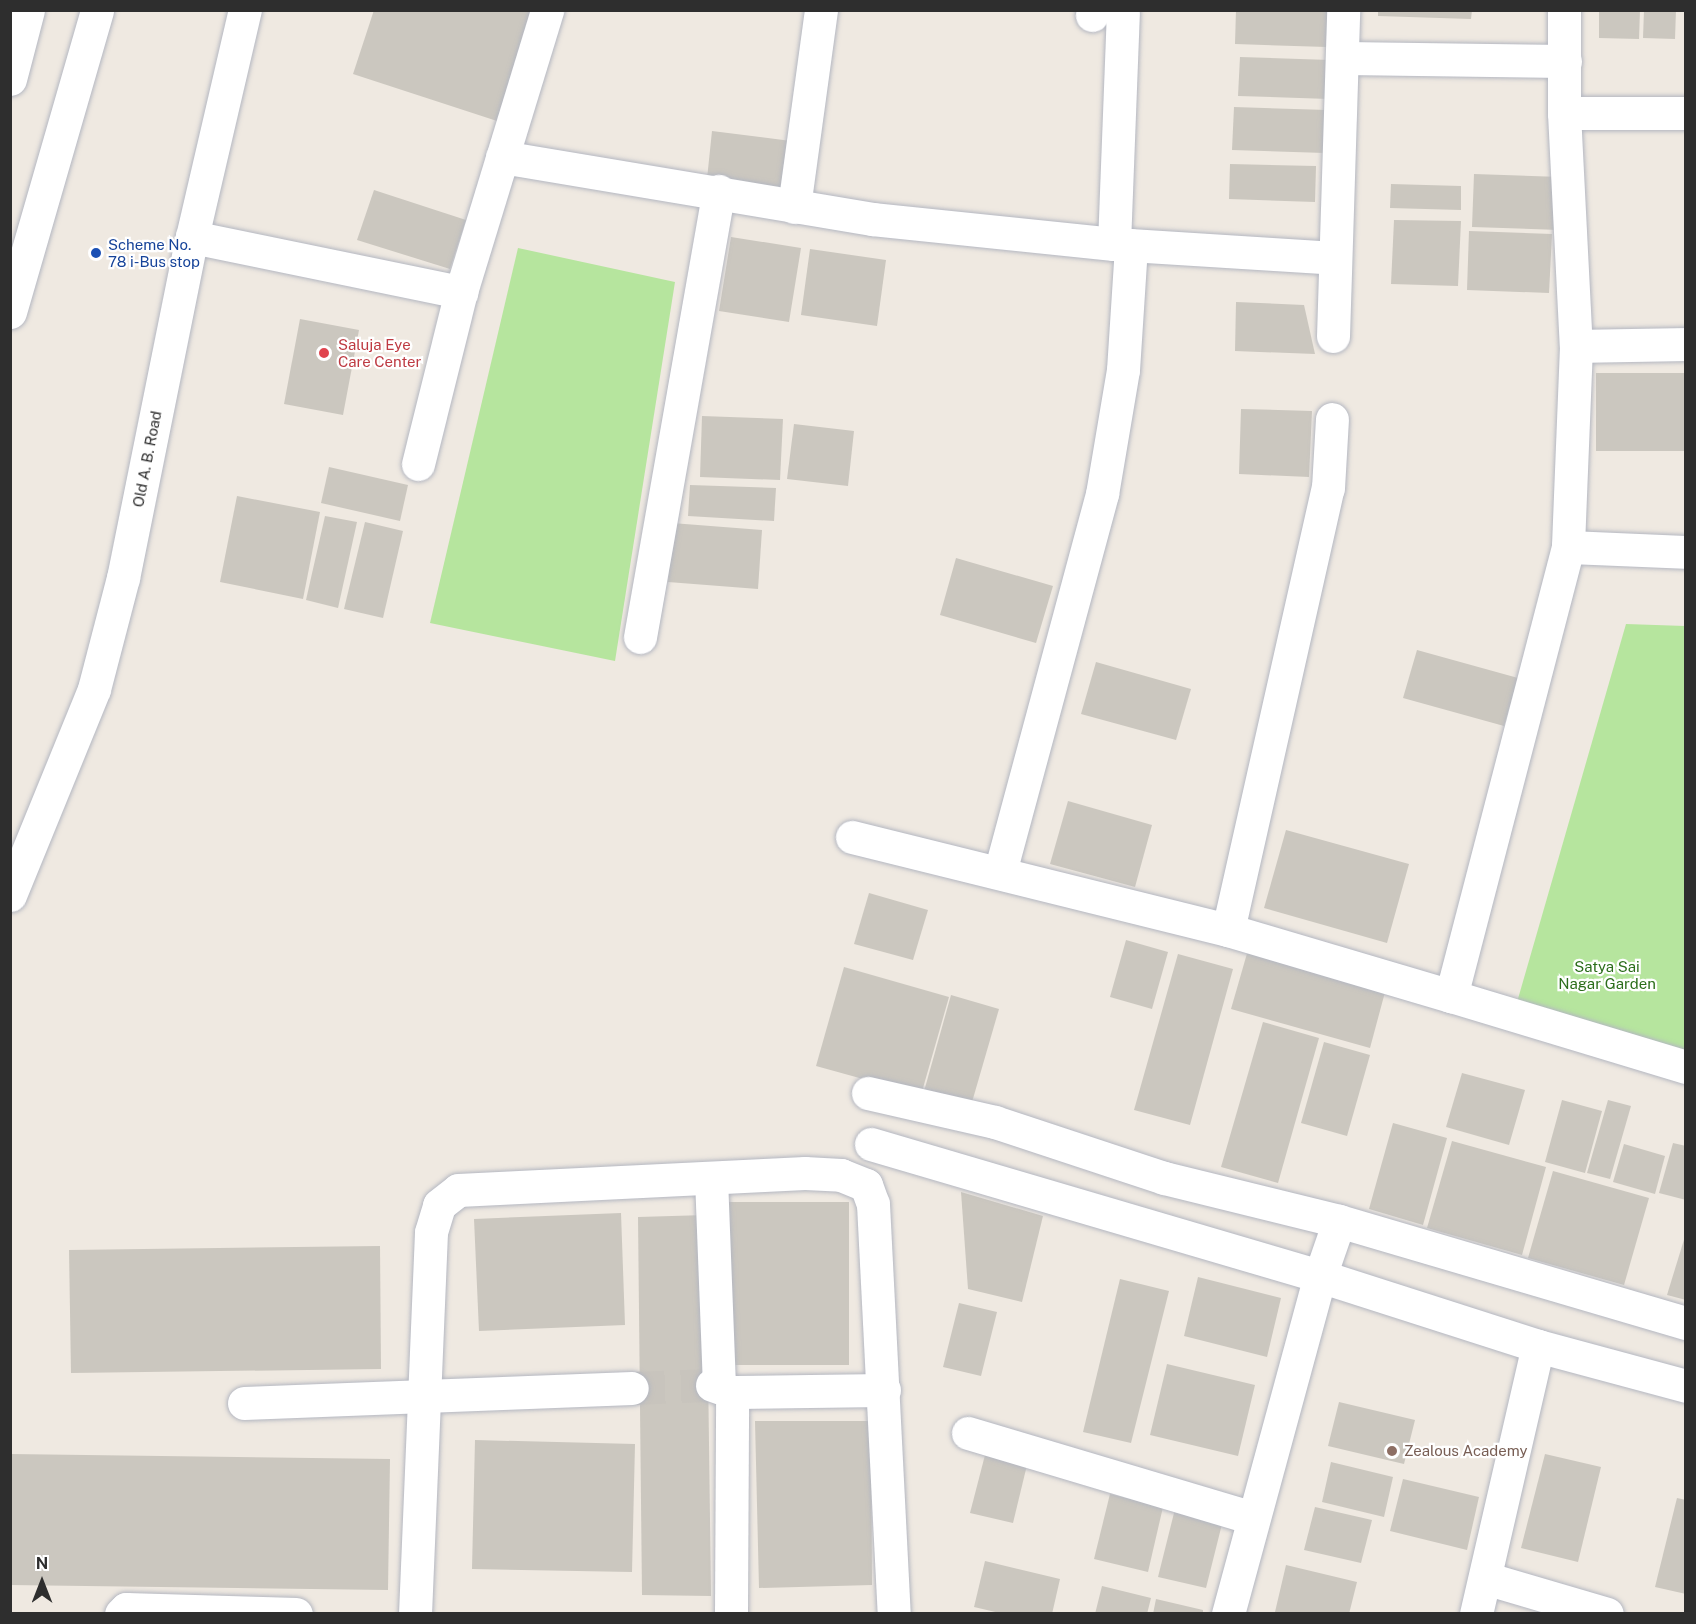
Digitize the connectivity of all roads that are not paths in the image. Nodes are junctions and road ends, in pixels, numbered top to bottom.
1 (28, 10) edge
2 (97, 10) edge
3 (245, 10) edge
4 (548, 10) edge
5 (821, 10) edge
6 (1343, 10) edge
7 (1563, 10) edge
8 (1102, 13) edge
9 (1343, 58) junction
10 (1565, 61) junction
11 (10, 79) edge
12 (1564, 113) junction
13 (1686, 113) edge
14 (502, 157) junction
15 (718, 191) junction
16 (794, 207) junction
17 (192, 237) junction
18 (1122, 245) junction
19 (1335, 258) junction
20 (461, 292) junction
21 (10, 312) edge
22 (1333, 336) dead end
23 (1686, 344) edge
24 (1576, 346) junction
25 (1332, 419) dead end
26 (418, 464) dead end
27 (1568, 547) junction
28 (1686, 552) edge
29 (640, 637) dead end
30 (852, 837) dead end
31 (1000, 872) junction
32 (10, 895) edge
33 (1228, 930) junction
34 (1451, 996) junction
35 (1686, 1067) edge
36 (868, 1094) dead end
37 (871, 1144) dead end
38 (711, 1178) junction
39 (1339, 1221) junction
40 (1320, 1276) junction
41 (1686, 1323) edge
42 (1538, 1346) junction
43 (1686, 1386) edge
44 (720, 1387) junction
45 (632, 1388) tunnel mouth
46 (884, 1390) junction
47 (423, 1398) junction
48 (244, 1403) dead end
49 (969, 1433) dead end
50 (1253, 1518) junction
51 (1485, 1578) junction
52 (121, 1614) edge
53 (296, 1614) edge
54 (415, 1614) edge
55 (731, 1614) edge
56 (894, 1614) edge
57 (1228, 1614) edge
58 (1476, 1614) edge
59 (1606, 1614) edge

1 - 11 street
2 - 21 street
3 - 17 street, Old A. B. Road
4 - 14 street
5 - 16 street
6 - 9 street
7 - 10 street
8 - 18 street
9 - 10 street
9 - 19 street
10 - 12 street
12 - 13 street
12 - 24 street
14 - 15 street
14 - 20 street
15 - 16 street
15 - 29 street
16 - 18 street
17 - 20 street
17 - 32 street, Old A. B. Road
18 - 19 street
18 - 31 street
19 - 22 street
20 - 26 street
23 - 24 street
24 - 27 street
25 - 33 street
27 - 28 street
27 - 34 street
30 - 31 street
31 - 33 street
33 - 34 street
34 - 35 street
36 - 39 street
37 - 40 street
38 - 44 street
38 - 46 street
38 - 47 street
39 - 40 street
39 - 41 street
40 - 42 street
40 - 50 street
42 - 43 street
42 - 51 street
44 - 46 street
44 - 55 street
45 - 47 street
46 - 56 street
47 - 48 street
47 - 54 street
49 - 50 street
50 - 57 street
51 - 58 street
51 - 59 street
52 - 53 street

